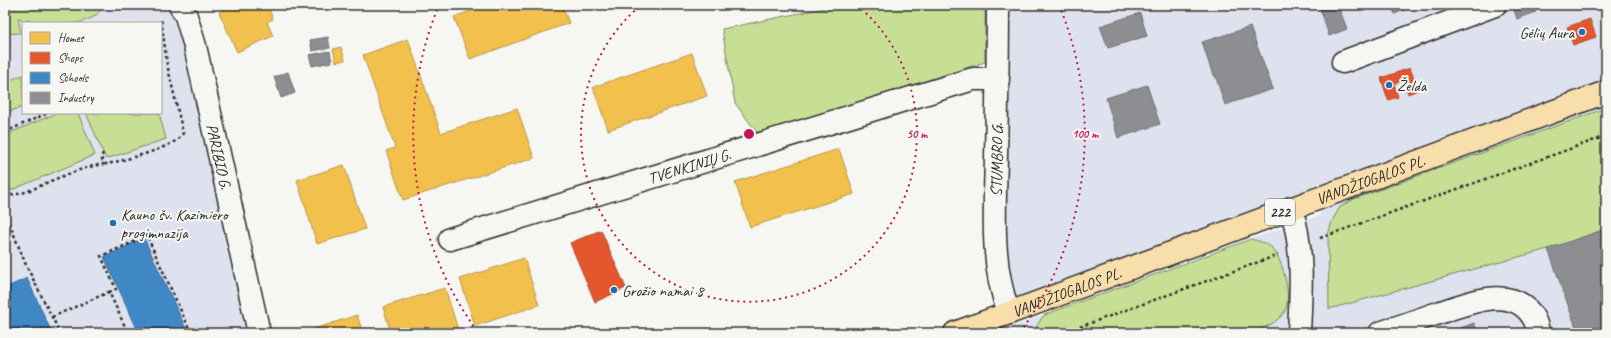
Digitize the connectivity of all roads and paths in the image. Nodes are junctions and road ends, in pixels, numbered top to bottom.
1 (998, 5) edge
2 (1495, 5) edge
3 (171, 10) edge
4 (8, 34) dead end
5 (5, 57) edge
6 (1343, 62) dead end
7 (998, 79) junction
8 (1606, 92) edge
9 (46, 114) edge
10 (5, 132) edge
11 (1606, 136) edge
12 (103, 153) dead end
13 (105, 164) junction
14 (5, 195) edge
15 (1291, 208) junction
16 (5, 212) edge
17 (450, 239) dead end
18 (1300, 247) junction
19 (110, 292) junction
20 (1009, 312) junction
21 (52, 317) junction
22 (60, 333) edge
23 (128, 333) edge
24 (191, 333) edge
25 (259, 333) edge
26 (955, 333) edge
27 (1063, 333) edge
28 (1299, 333) edge
29 (1380, 333) edge
30 (1539, 333) edge

1 - 7 street, STUMBRO G.
2 - 6 street
3 - 13 path
3 - 25 street, PARIBIO G.
4 - 5 path
7 - 17 street, TVENKINIŲ G.
7 - 20 street, STUMBRO G.
8 - 15 main road, VANDŽIOGALOS PL. / 222
9 - 10 path
11 - 18 path
12 - 13 path
13 - 14 path
15 - 18 street
15 - 20 main road, VANDŽIOGALOS PL. / 222
16 - 21 path
18 - 27 path
18 - 28 street
19 - 21 path
19 - 23 path
19 - 24 path
20 - 26 main road, VANDŽIOGALOS PL. / 222
21 - 22 path
29 - 30 street

